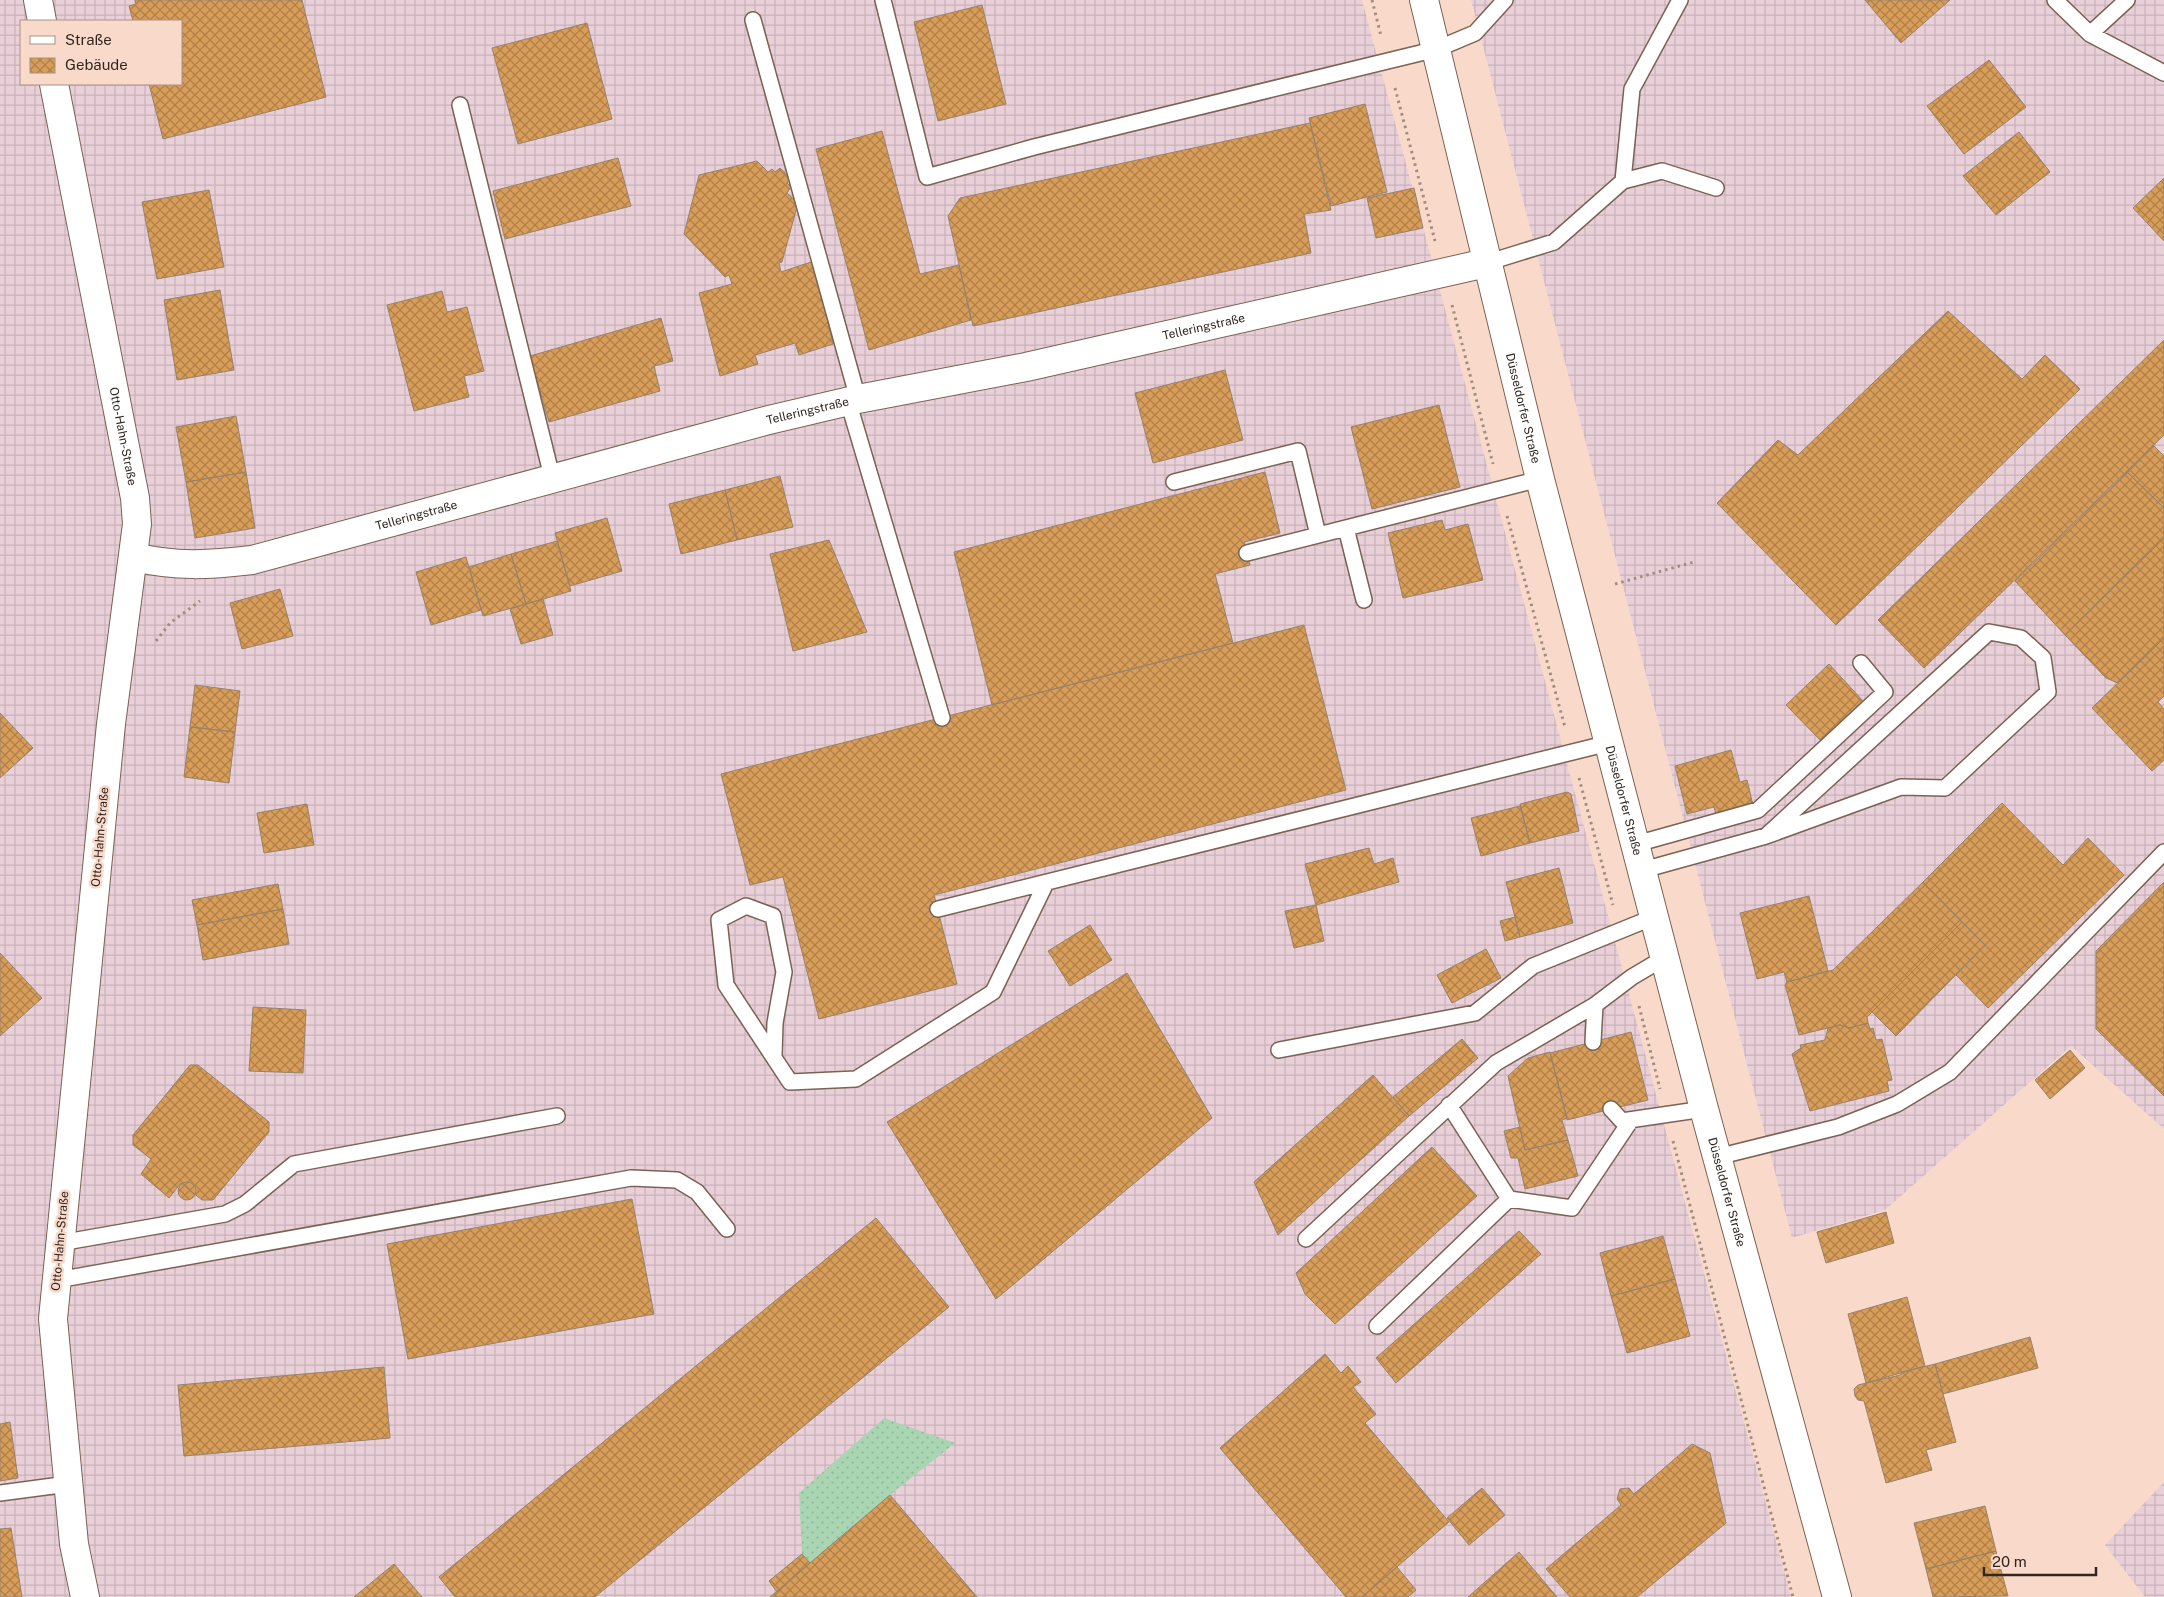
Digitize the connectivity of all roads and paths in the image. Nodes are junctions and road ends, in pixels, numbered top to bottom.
1 (38, 0) edge
2 (883, 0) edge
3 (1372, 0) edge
4 (1424, 0) edge
5 (1505, 0) edge
6 (1680, 0) edge
7 (2056, 0) edge
8 (2127, 0) edge
9 (42, 20) edge
10 (753, 20) dead end
11 (2090, 34) junction
12 (1437, 49) junction
13 (1388, 62) junction
14 (2164, 73) edge
15 (54, 85) edge
16 (460, 105) dead end
17 (1623, 181) junction
18 (1716, 188) dead end
19 (1486, 263) junction
20 (1443, 272) junction
21 (853, 400) junction
22 (552, 477) junction
23 (1540, 479) junction
24 (1174, 482) dead end
25 (1500, 489) junction
26 (1346, 528) junction
27 (1318, 535) junction
28 (1247, 553) dead end
29 (134, 557) junction
30 (1694, 562) dead end
31 (1615, 584) dead end
32 (1364, 600) dead end
33 (200, 601) dead end
34 (155, 642) dead end
35 (1862, 663) dead end
36 (942, 718) dead end
37 (1609, 743) junction
38 (1572, 752) junction
39 (1766, 836) junction
40 (2164, 852) edge
41 (1640, 857) junction
42 (1046, 883) junction
43 (938, 909) dead end
44 (1654, 917) junction
45 (1620, 931) junction
46 (1664, 958) junction
47 (1632, 977) junction
48 (1595, 1005) junction
49 (1593, 1042) dead end
50 (1279, 1050) dead end
51 (774, 1056) junction
52 (1449, 1105) junction
53 (1611, 1109) dead end
54 (1704, 1109) junction
55 (557, 1116) dead end
56 (1667, 1116) junction
57 (1630, 1120) junction
58 (1718, 1157) junction
59 (1509, 1199) junction
60 (727, 1229) dead end
61 (1306, 1239) dead end
62 (60, 1243) junction
63 (57, 1280) junction
64 (1377, 1326) dead end
65 (68, 1484) junction
66 (0, 1493) edge
67 (85, 1597) edge
68 (1793, 1597) edge
69 (1837, 1597) edge

1 - 9 street
2 - 13 lane
3 - 13 path
4 - 12 street, Düsseldorfer Straße
5 - 12 lane
6 - 17 lane
7 - 11 lane
8 - 11 lane
10 - 21 lane
11 - 14 lane
12 - 13 lane
12 - 19 street, Düsseldorfer Straße
13 - 20 path
15 - 29 street, Otto-Hahn-Straße
16 - 22 lane
17 - 18 lane
17 - 19 lane
19 - 20 street, Telleringstraße
19 - 23 street, Düsseldorfer Straße
20 - 21 street, Telleringstraße
20 - 25 path
21 - 22 street, Telleringstraße
21 - 36 lane
22 - 29 street, Telleringstraße
23 - 25 lane
23 - 37 street, Düsseldorfer Straße
24 - 27 lane
25 - 26 lane
25 - 38 path
26 - 27 lane
26 - 32 lane
27 - 28 lane
29 - 62 street, Otto-Hahn-Straße
30 - 31 path
33 - 34 path
35 - 41 lane
37 - 38 lane
37 - 41 street, Düsseldorfer Straße
38 - 42 lane
38 - 45 path
39 - 39 lane
39 - 41 lane
40 - 58 lane
41 - 44 street, Düsseldorfer Straße
42 - 43 lane
42 - 51 lane
44 - 45 lane
44 - 46 street, Düsseldorfer Straße
45 - 50 lane
46 - 47 lane
46 - 54 street, Düsseldorfer Straße
47 - 48 lane
47 - 56 path
48 - 49 lane
48 - 52 lane
51 - 51 lane
52 - 59 lane
52 - 61 lane
53 - 57 lane
54 - 56 lane
54 - 58 street, Düsseldorfer Straße
55 - 62 lane
56 - 57 lane
56 - 68 path
57 - 59 lane
58 - 69 street, Düsseldorfer Straße
59 - 64 lane
60 - 63 lane
62 - 63 street, Otto-Hahn-Straße
63 - 65 street, Otto-Hahn-Straße
65 - 66 lane
65 - 67 street, Otto-Hahn-Straße

